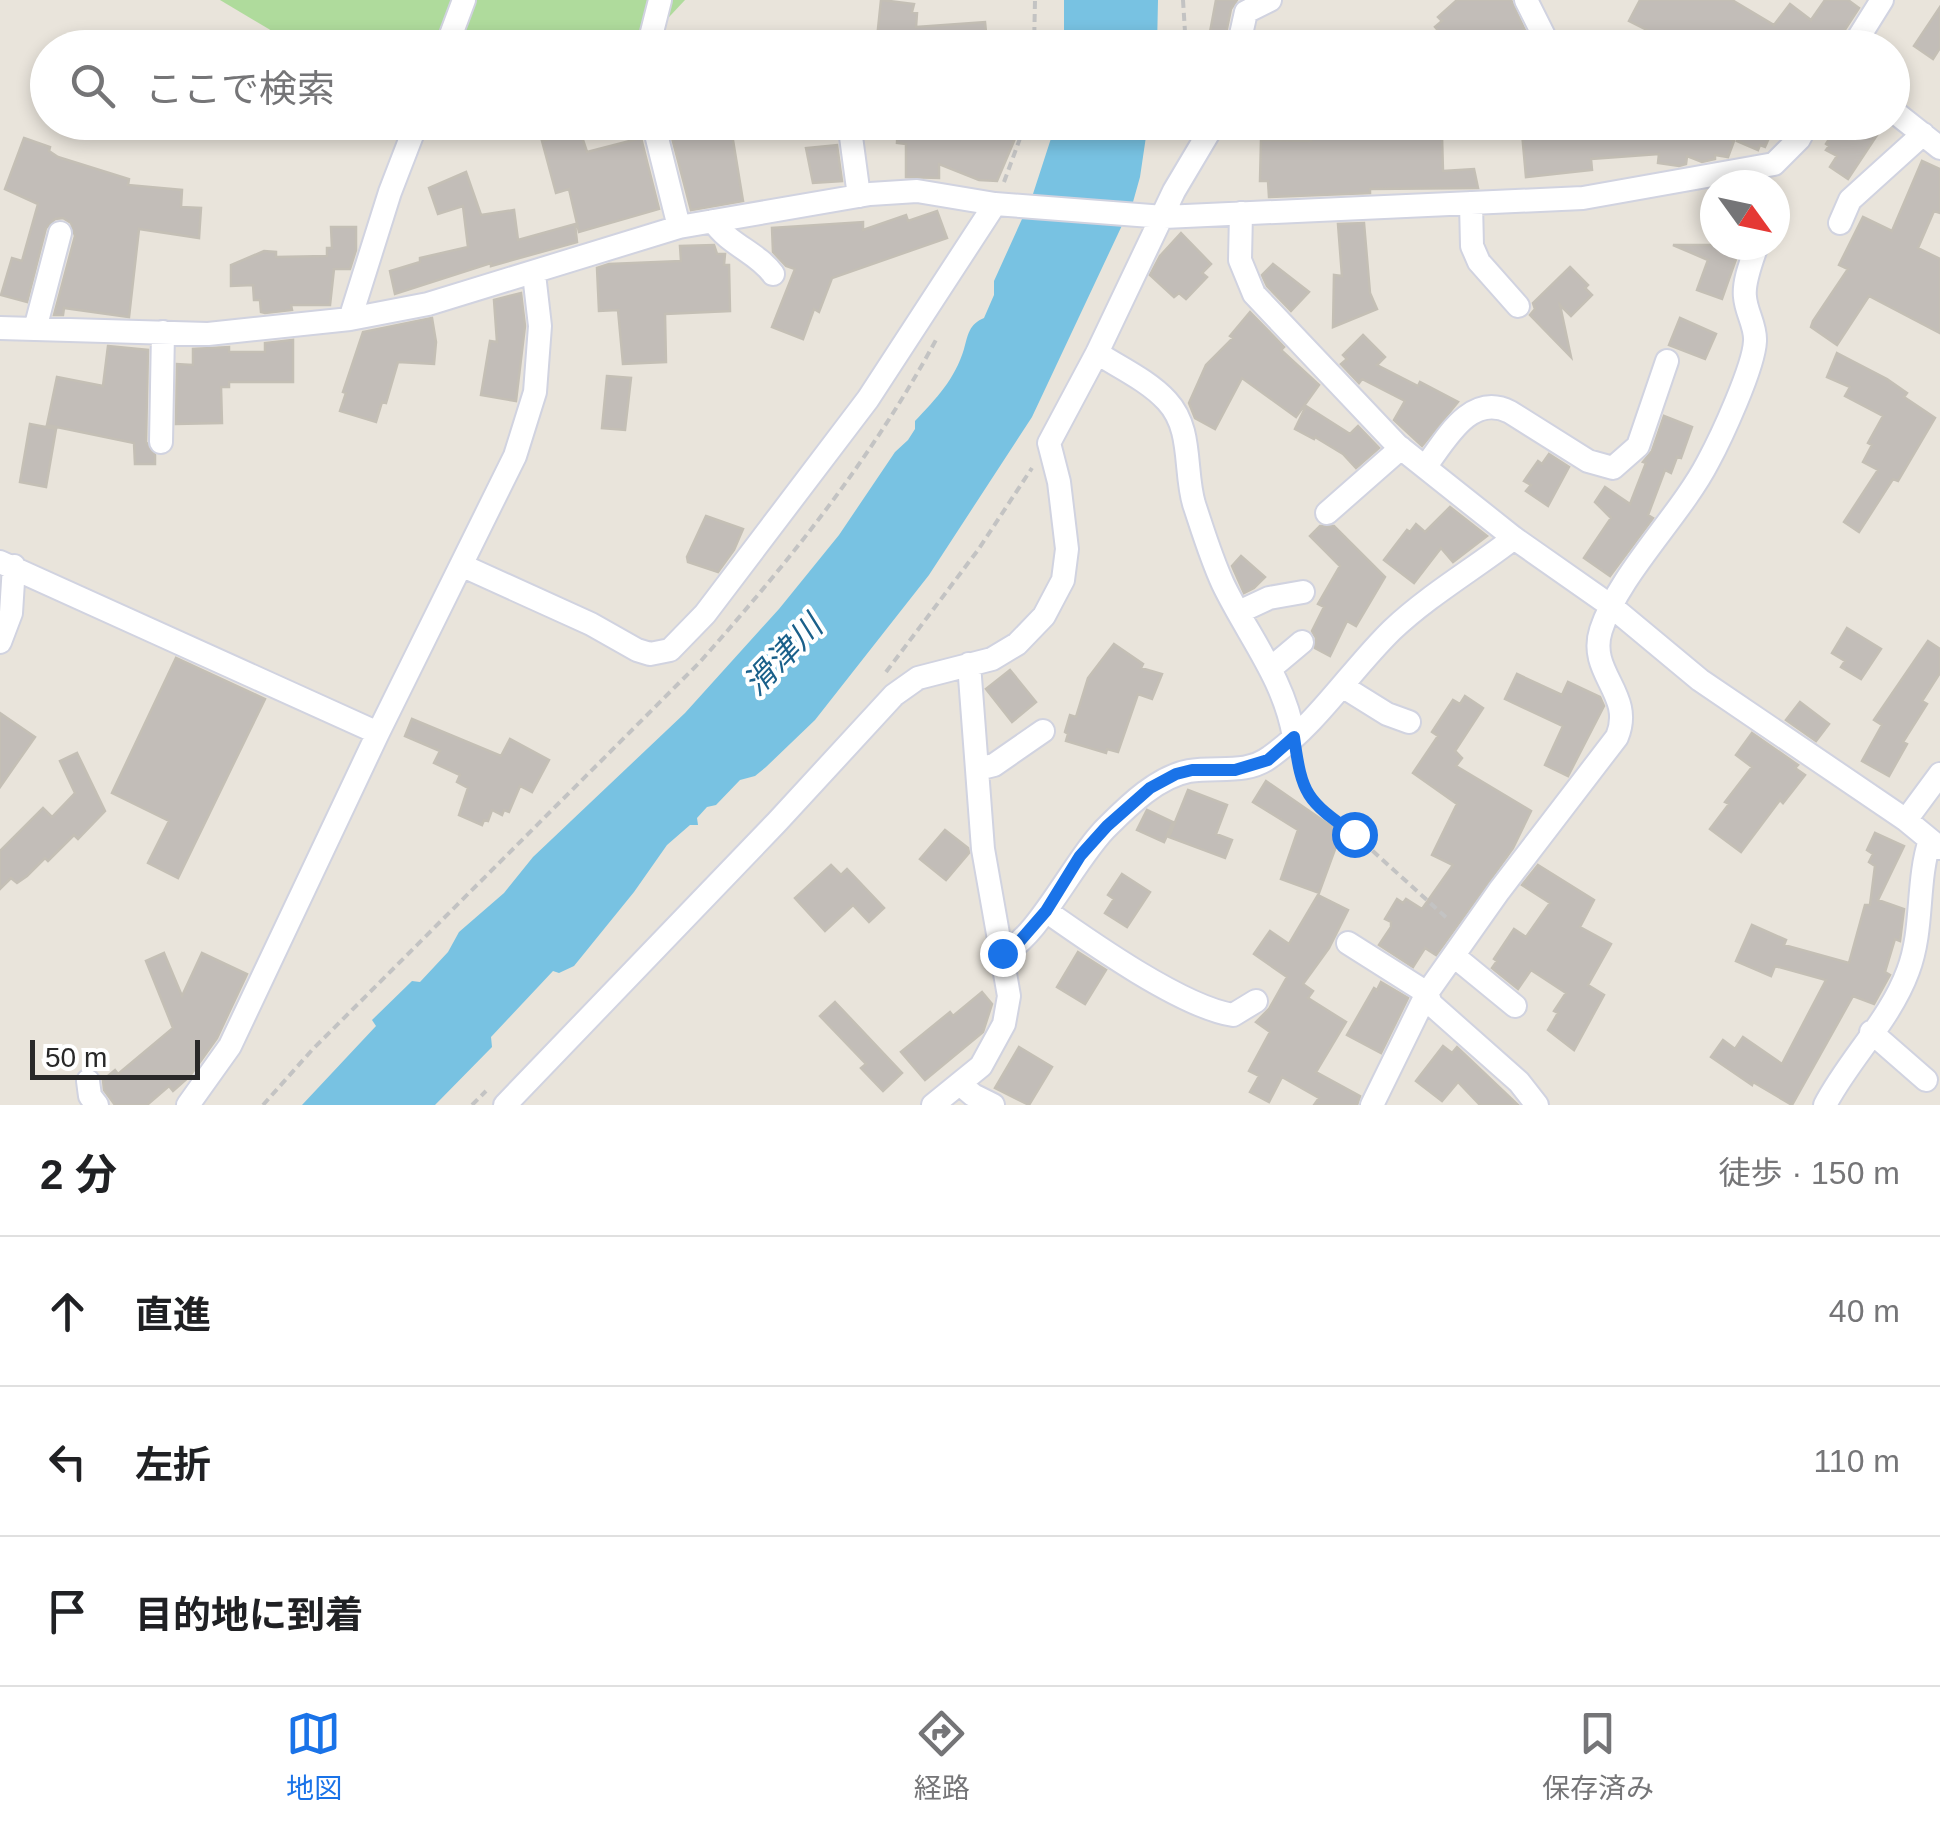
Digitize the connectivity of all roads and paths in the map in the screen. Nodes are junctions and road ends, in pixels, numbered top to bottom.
1 (464, 0) edge
2 (660, 0) edge
3 (1035, 0) edge
4 (1183, 0) edge
5 (1270, 0) edge
6 (1526, 0) edge
7 (1882, 0) edge
8 (453, 30) edge
9 (652, 30) edge
10 (1034, 30) edge
11 (1185, 30) edge
12 (1242, 30) edge
13 (1541, 30) edge
14 (1863, 30) edge
15 (1910, 124) edge
16 (410, 140) edge
17 (657, 140) edge
18 (851, 140) edge
19 (1020, 140) edge
20 (1204, 140) edge
21 (1798, 140) edge
22 (1932, 141) edge
23 (1777, 170) edge
24 (1700, 184) edge
25 (859, 196) junction
26 (1471, 203) junction
27 (1000, 204) junction
28 (1241, 213) junction
29 (1160, 217) junction
30 (713, 221) junction
31 (1840, 223) dead end
32 (678, 227) junction
33 (60, 233) dead end
34 (1753, 260) edge
35 (534, 274) junction
36 (774, 274) dead end
37 (1518, 306) dead end
38 (350, 319) junction
39 (0, 328) edge
40 (35, 329) junction
41 (163, 332) junction
42 (1097, 353) junction
43 (1667, 361) dead end
44 (161, 442) dead end
45 (1048, 443) junction
46 (1401, 448) junction
47 (1426, 466) junction
48 (1327, 512) dead end
49 (1514, 538) junction
50 (7, 564) edge
51 (461, 564) junction
52 (1303, 592) dead end
53 (1611, 606) junction
54 (1240, 612) junction
55 (0, 642) edge
56 (1302, 642) dead end
57 (970, 664) junction
58 (1271, 668) junction
59 (884, 674) dead end
60 (1342, 686) junction
61 (1409, 722) dead end
62 (1043, 731) dead end
63 (378, 733) junction
64 (1294, 737) junction
65 (978, 769) junction
66 (1940, 774) edge
67 (1906, 820) junction
68 (1935, 844) edge
69 (1046, 911) junction
70 (1348, 944) dead end
71 (1460, 946) junction
72 (1002, 953) junction
73 (1427, 994) junction
74 (1256, 1000) dead end
75 (1515, 1006) dead end
76 (1871, 1032) junction
77 (1926, 1080) dead end
78 (88, 1082) dead end
79 (960, 1084) junction
80 (495, 1098) edge
81 (98, 1105) edge
82 (188, 1105) edge
83 (472, 1105) edge
84 (933, 1105) edge
85 (993, 1105) edge
86 (1372, 1105) edge
87 (1536, 1105) edge
88 (1826, 1105) edge

1 - 8 street
2 - 9 street
3 - 10 path
4 - 11 path
5 - 12 street
6 - 13 street
7 - 14 street
15 - 22 street
16 - 38 street
17 - 32 street
18 - 25 street
19 - 27 path
20 - 29 street
21 - 23 street
22 - 31 street
24 - 26 street
25 - 27 street
25 - 30 street
26 - 28 street
26 - 37 street
27 - 29 street
27 - 51 street
28 - 29 street
28 - 46 street
29 - 42 street
30 - 32 street
30 - 36 street
32 - 35 street
33 - 40 street
34 - 53 street
35 - 38 street
35 - 51 street
38 - 41 street
39 - 40 street
40 - 41 street
41 - 44 street
42 - 45 street
42 - 54 street
43 - 47 street
45 - 57 street
45 - 59 path
46 - 47 street
46 - 48 street
47 - 49 street
49 - 53 street
49 - 60 street
50 - 55 street
50 - 63 street
51 - 63 street
52 - 54 street
53 - 67 street
53 - 71 street
54 - 58 street
56 - 58 street
57 - 65 street
57 - 80 street
58 - 64 street
60 - 61 street
60 - 64 street
62 - 65 street
63 - 82 street
64 - 69 street
64 - 71 path
65 - 72 street
66 - 67 street
67 - 68 street
68 - 76 street
69 - 72 street
69 - 74 street
70 - 73 street
71 - 73 street
71 - 75 street
72 - 79 street
73 - 86 street
73 - 87 street
76 - 77 street
76 - 88 street
78 - 81 street
79 - 84 street
79 - 85 street
80 - 83 path

